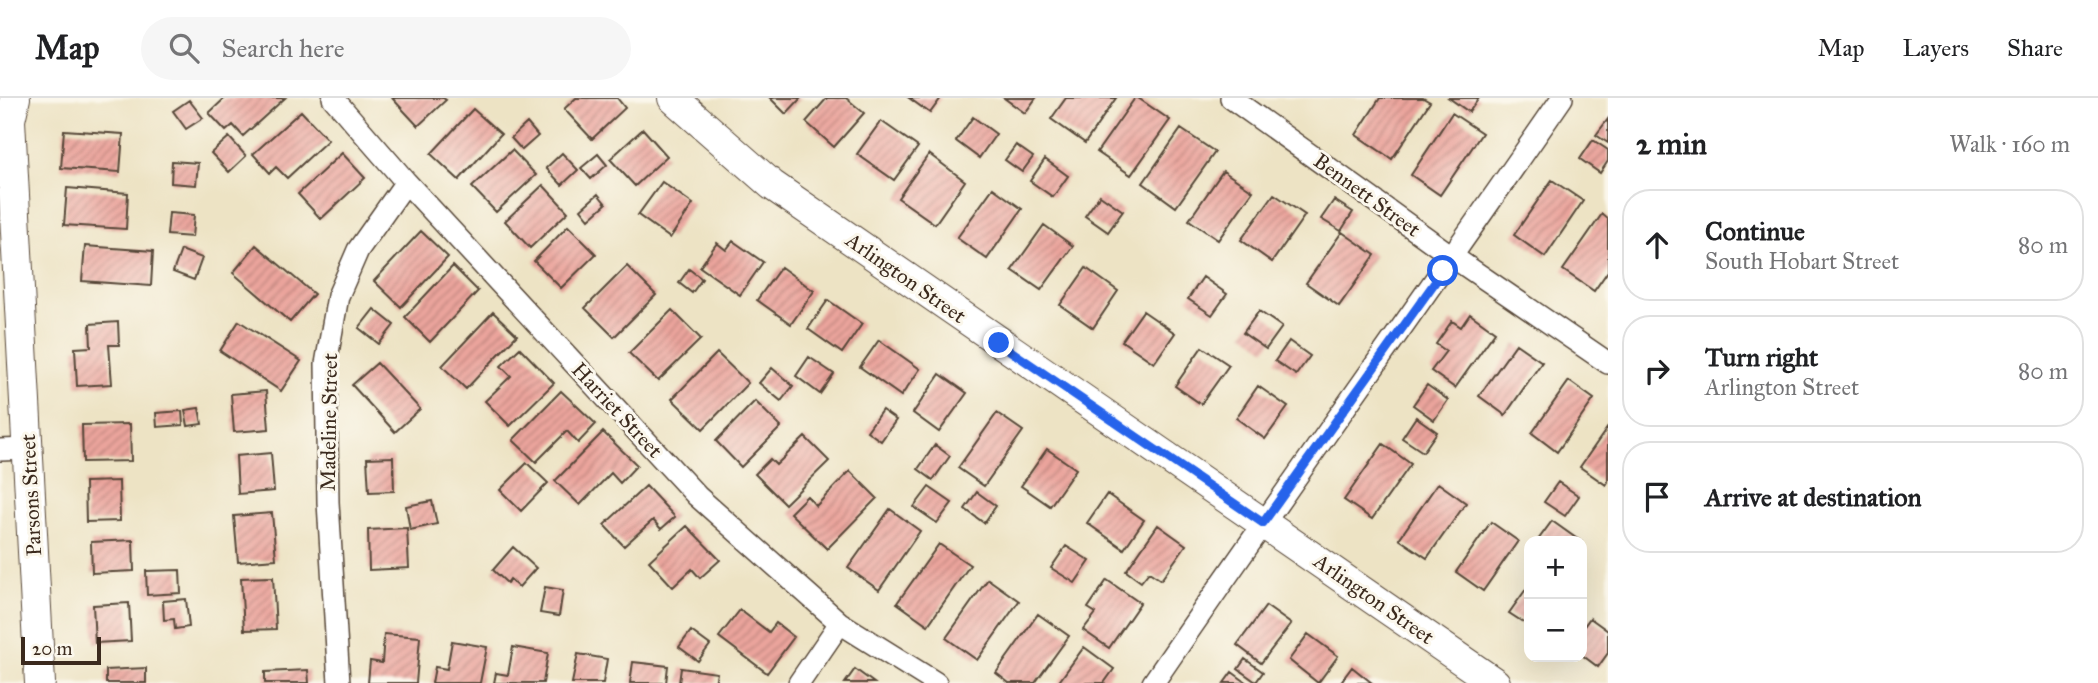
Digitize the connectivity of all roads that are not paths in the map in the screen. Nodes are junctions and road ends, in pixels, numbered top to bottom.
1 (15, 98) edge
2 (333, 98) edge
3 (673, 98) edge
4 (1231, 98) edge
5 (1562, 98) edge
6 (406, 182) junction
7 (1453, 257) junction
8 (1608, 363) edge
9 (14, 449) edge
10 (1263, 523) junction
11 (840, 623) junction
12 (40, 683) edge
13 (339, 683) edge
14 (799, 683) edge
15 (936, 683) edge
16 (1153, 683) edge
17 (1495, 683) edge

1 - 9 street, Parsons Street
2 - 6 street, Harriet Street
3 - 10 street, Arlington Street
4 - 7 street, Bennett Street
5 - 7 street
6 - 11 street, Harriet Street
6 - 13 street, Madeline Street
7 - 8 street, Bennett Street
7 - 10 street
9 - 12 street, Parsons Street
10 - 16 street
10 - 17 street, Arlington Street
11 - 14 street
11 - 15 street, Harriet Street

